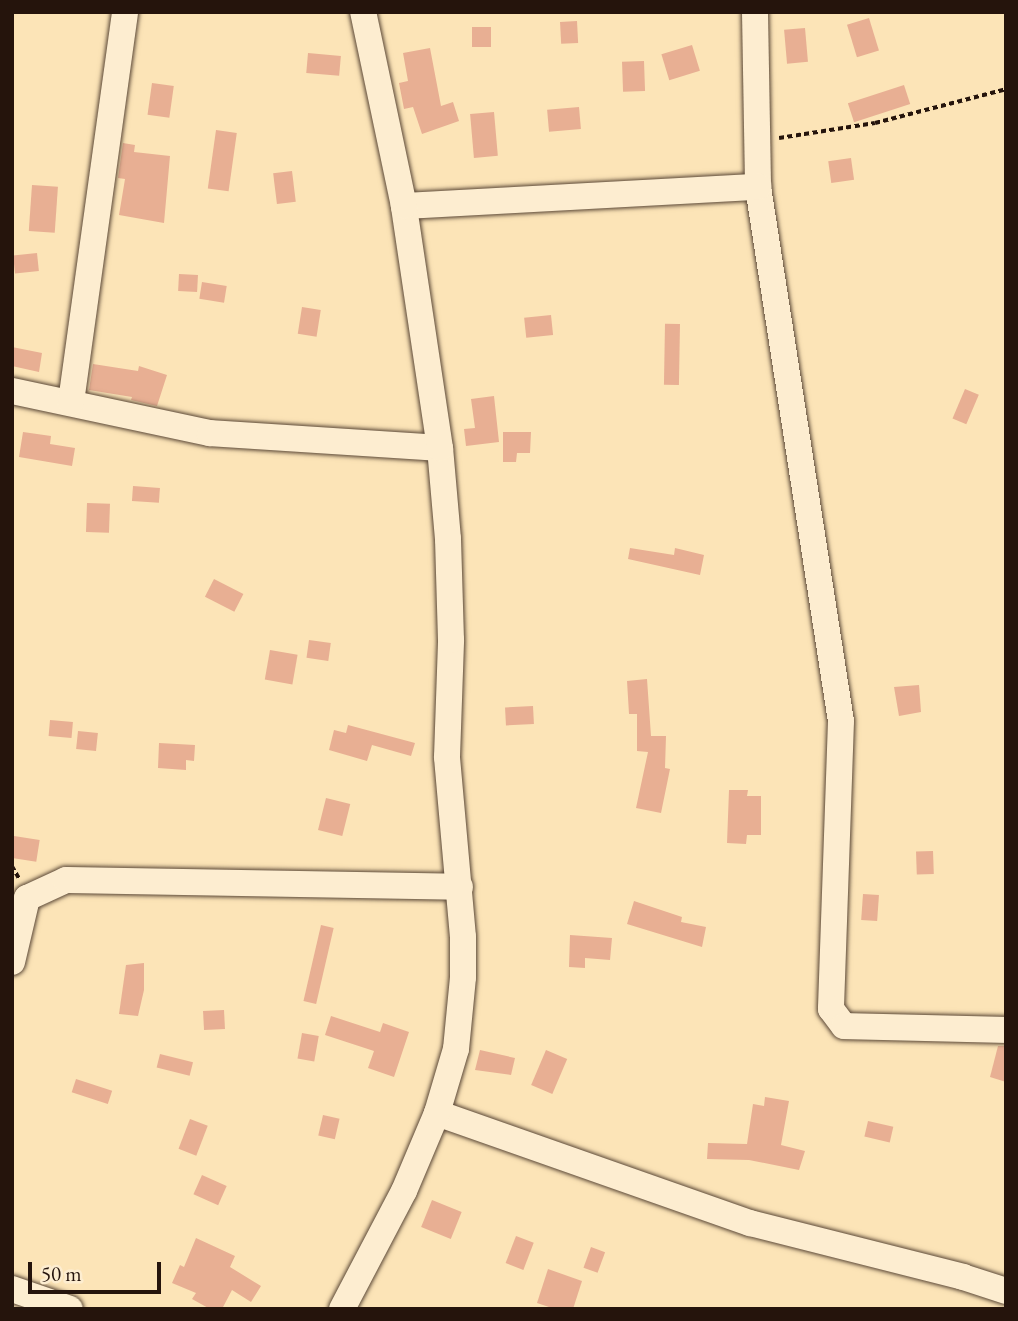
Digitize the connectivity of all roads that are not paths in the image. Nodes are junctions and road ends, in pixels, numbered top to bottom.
1 (125, 12) edge
2 (363, 12) edge
3 (755, 12) edge
4 (758, 187) junction
5 (404, 206) junction
6 (12, 391) edge
7 (71, 402) junction
8 (440, 448) junction
9 (460, 887) junction
10 (12, 962) edge
11 (1006, 1030) edge
12 (437, 1113) junction
13 (12, 1289) edge
14 (1006, 1292) edge
15 (70, 1309) edge
16 (342, 1309) edge

1 - 7 street
2 - 5 street
3 - 4 street
4 - 5 street
4 - 11 street
5 - 8 street
6 - 7 street
7 - 8 street
8 - 9 street
9 - 10 street
9 - 12 street
12 - 14 street
12 - 16 street
13 - 15 street

